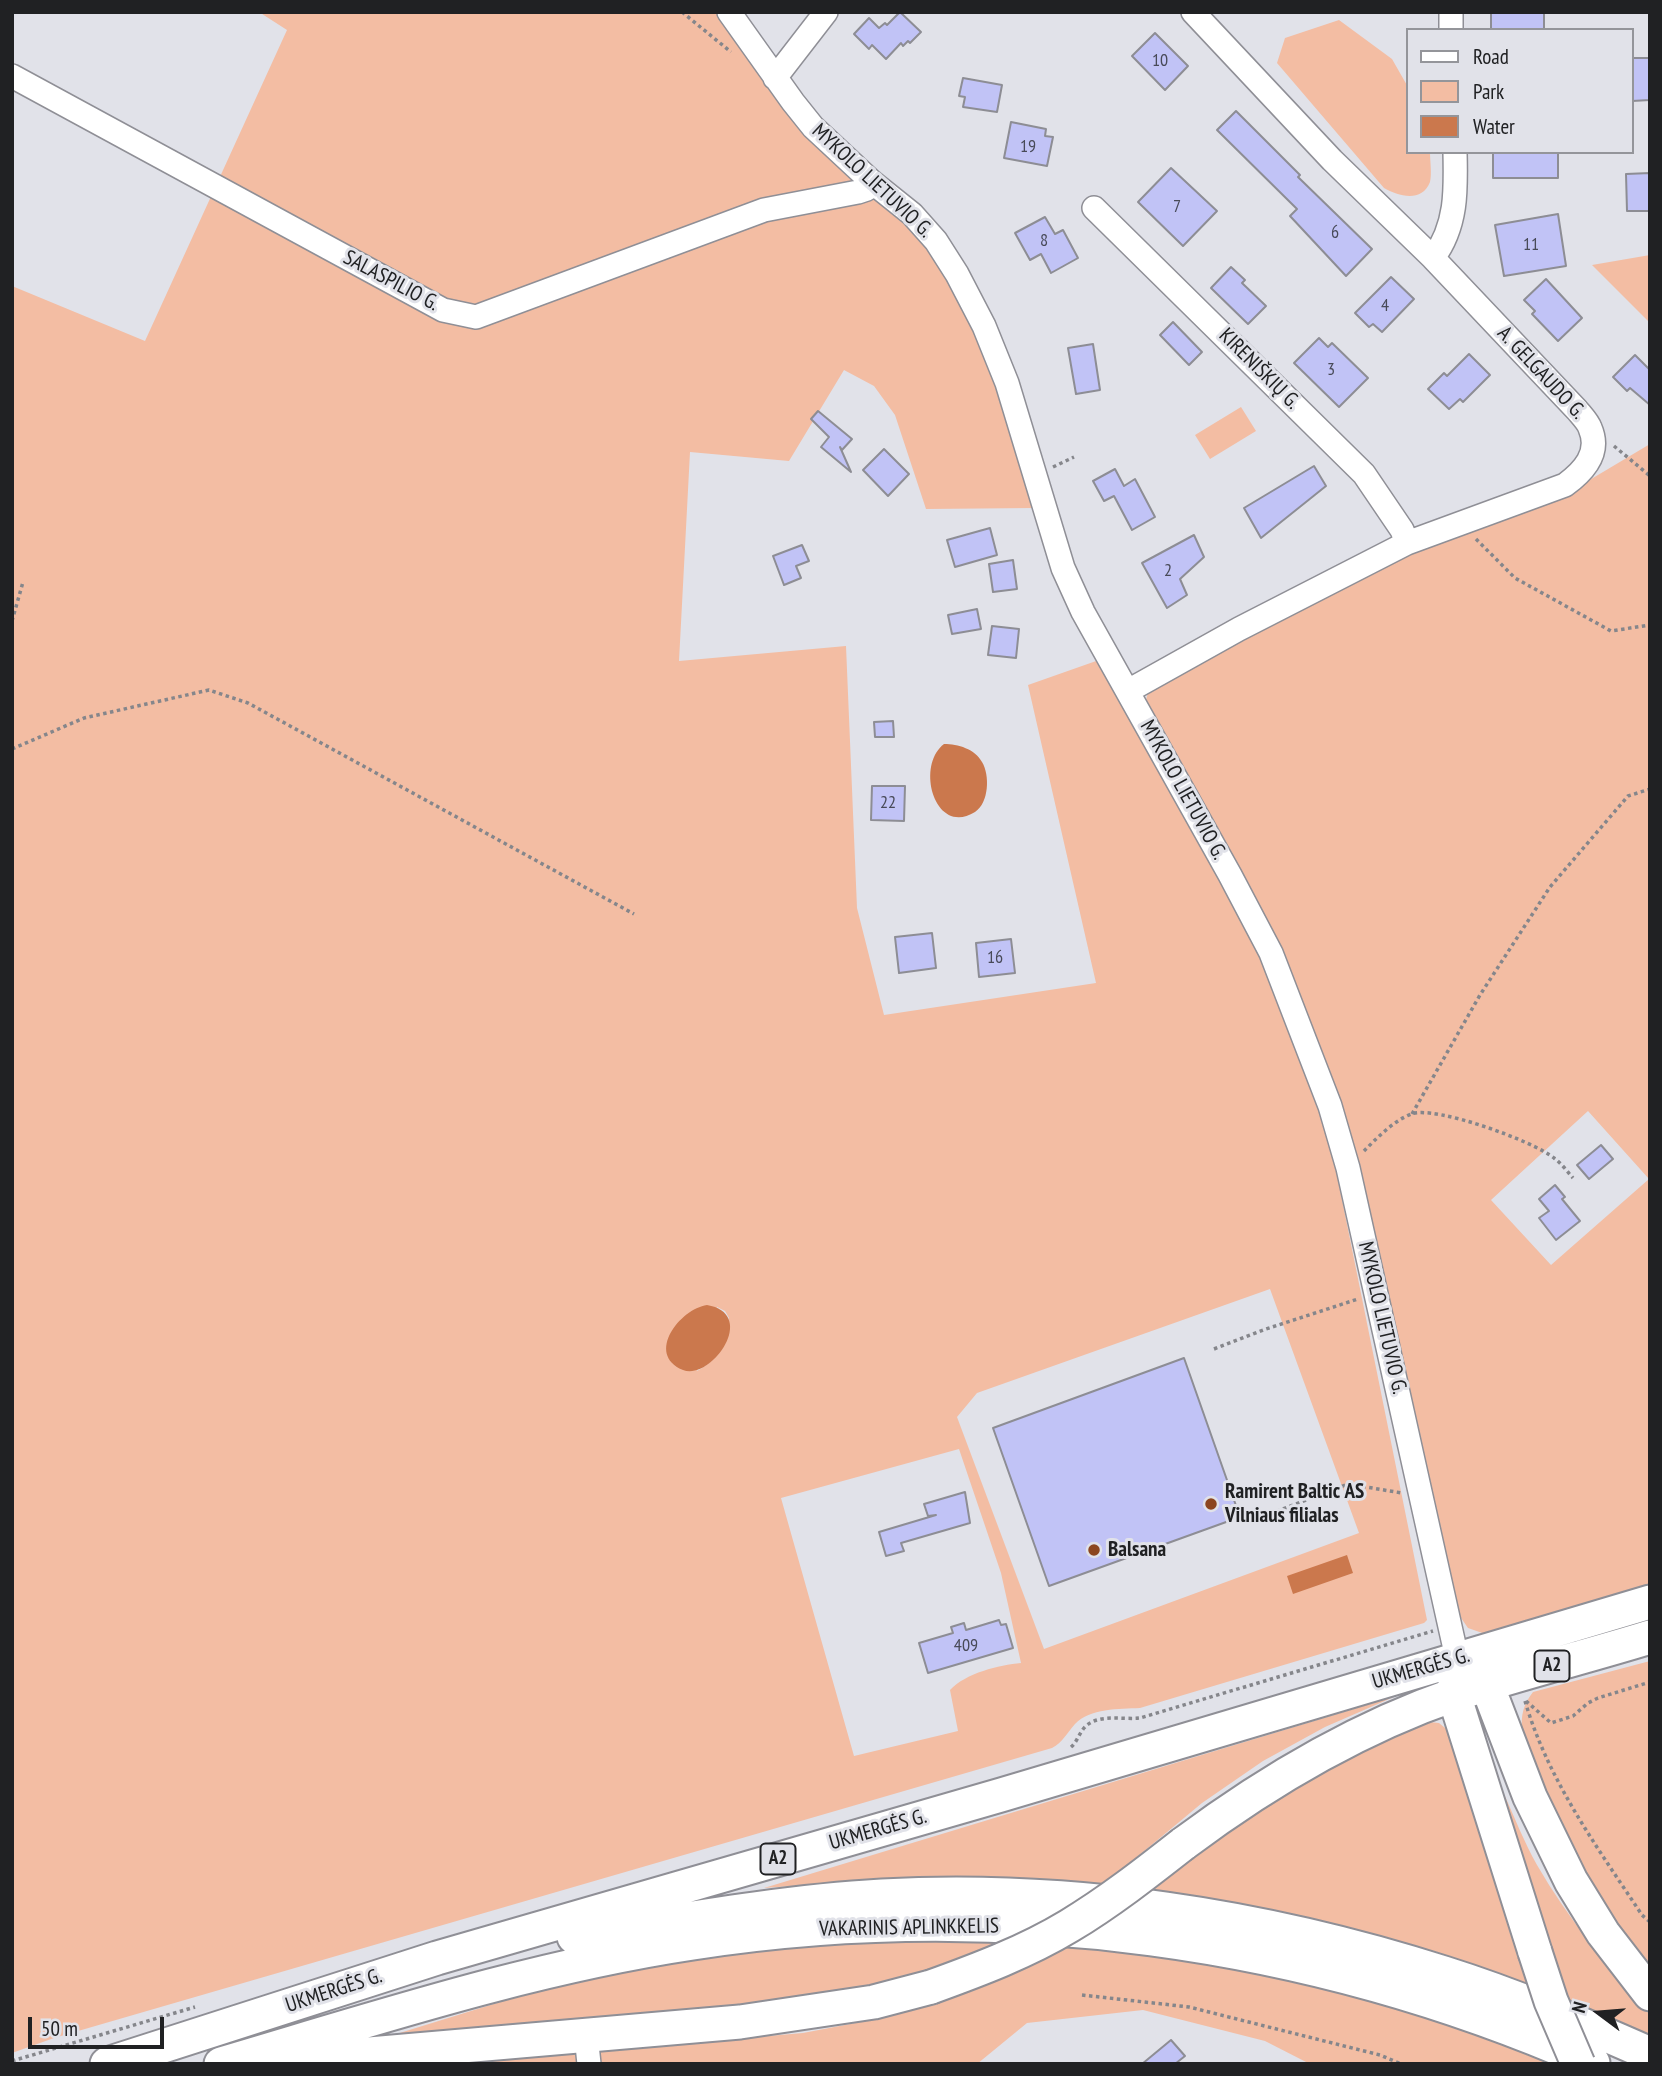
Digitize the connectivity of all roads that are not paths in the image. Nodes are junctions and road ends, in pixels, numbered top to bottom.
1 (729, 12) edge
2 (826, 12) edge
3 (1204, 16) edge
4 (12, 76) edge
5 (775, 78) junction
6 (1455, 154) edge
7 (872, 182) junction
8 (1094, 208) dead end
9 (1433, 258) junction
10 (1407, 543) junction
11 (1128, 691) junction
12 (1650, 1602) edge
13 (1650, 1637) edge
14 (1457, 1658) junction
15 (1487, 1685) junction
16 (1454, 1695) junction
17 (437, 1958) junction
18 (1650, 1994) edge
19 (588, 2050) edge
20 (1650, 2054) edge
21 (107, 2064) edge
22 (221, 2064) edge
23 (257, 2064) edge
24 (1578, 2064) edge
25 (1594, 2064) edge

1 - 5 street, MYKOLO LIETUVIO G.
2 - 5 street
3 - 9 street, A. GELGAUDO G.
4 - 7 street, SALASPILIO G.
5 - 7 street, MYKOLO LIETUVIO G.
6 - 9 street
7 - 11 street, MYKOLO LIETUVIO G.
8 - 10 street, KIRENIŠKIŲ G.
9 - 10 street, A. GELGAUDO G.
10 - 11 street, A. GELGAUDO G.
11 - 14 street, MYKOLO LIETUVIO G.
12 - 14 highway, UKMERGĖS G. / A2
13 - 15 highway, UKMERGĖS G. / A2
14 - 15 highway
14 - 16 highway
14 - 17 highway, UKMERGĖS G. / A2
15 - 16 highway, UKMERGĖS G. / A2
15 - 18 highway
16 - 19 highway, A2, bridge
16 - 24 highway, bridge
17 - 20 highway, VAKARINIS APLINKKELIS
17 - 21 highway, UKMERGĖS G. / A2
19 - 23 highway, A2
22 - 25 highway, VAKARINIS APLINKKELIS

